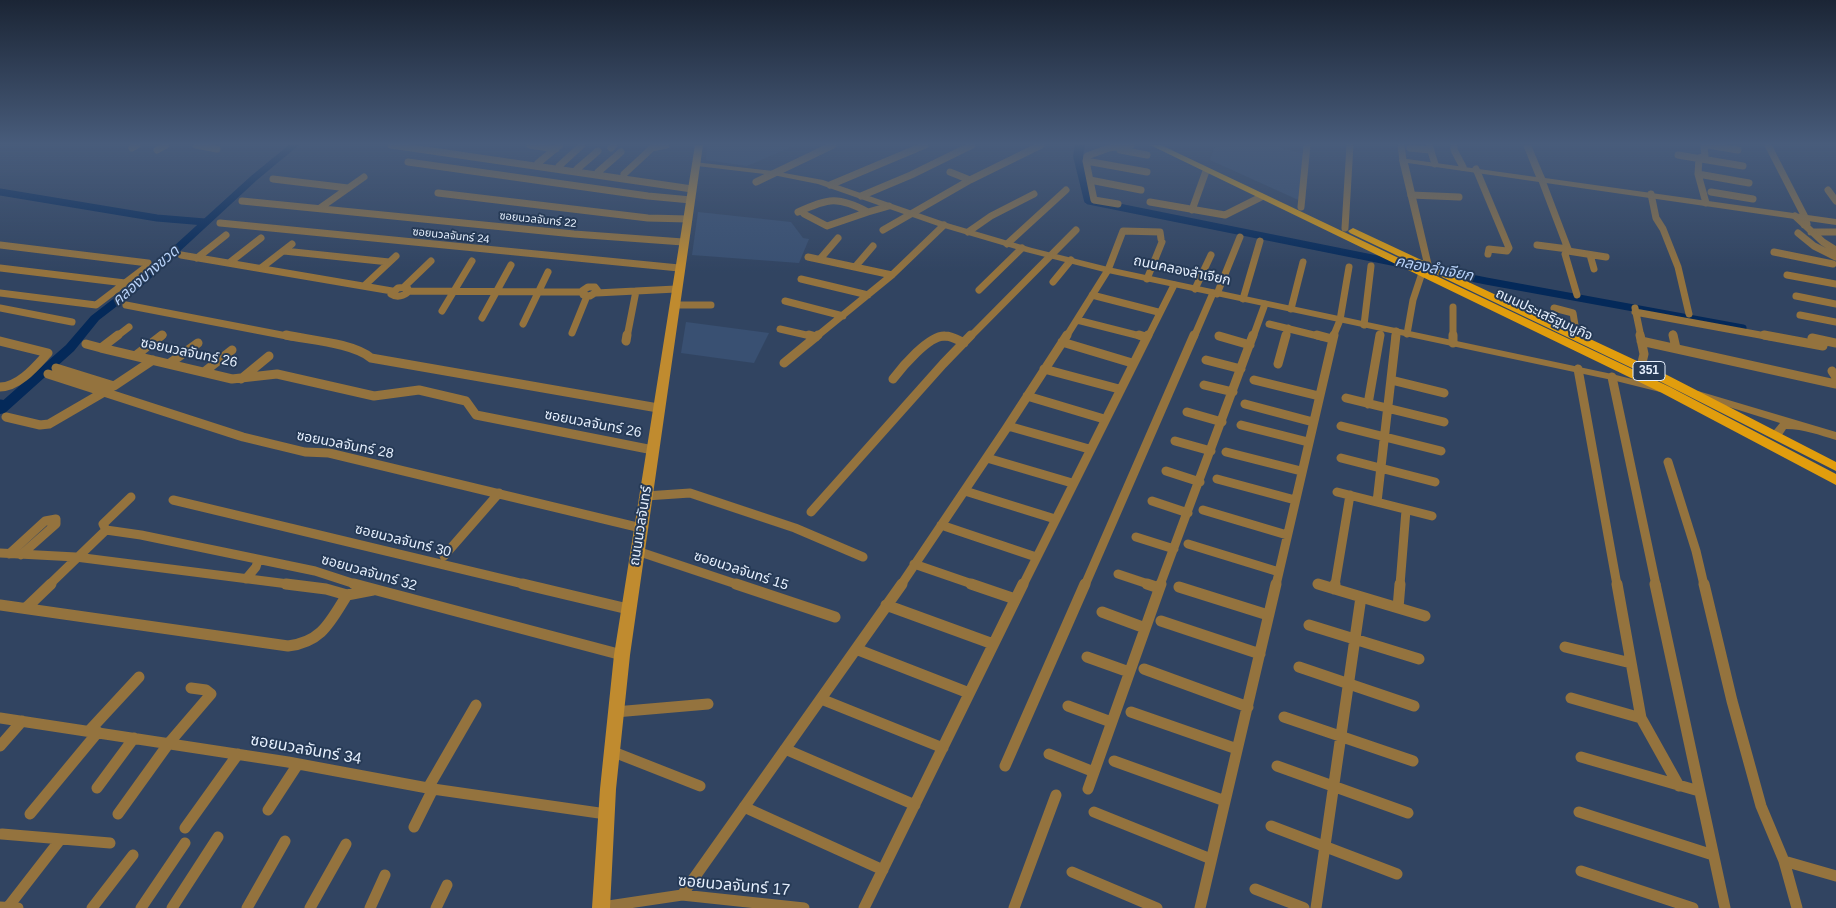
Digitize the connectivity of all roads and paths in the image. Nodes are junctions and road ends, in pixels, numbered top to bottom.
1 (343, 187) edge
2 (587, 187) edge
3 (670, 187) edge
4 (674, 187) edge
5 (693, 187) edge
6 (837, 187) edge
7 (882, 187) edge
8 (957, 187) edge
9 (1091, 187) edge
10 (1128, 187) edge
11 (1200, 187) edge
12 (1241, 187) edge
13 (1260, 187) edge
14 (1304, 187) edge
15 (1347, 187) edge
16 (1409, 187) edge
17 (1484, 187) edge
18 (1545, 187) edge
19 (1605, 187) edge
20 (1789, 187) edge
21 (348, 188) joint
22 (1703, 188) joint
23 (1066, 190) dead end
24 (1141, 190) dead end
25 (1828, 190) dead end
26 (692, 191) junction
27 (1711, 192) junction
28 (438, 193) dead end
29 (1034, 194) dead end
30 (1651, 194) junction
31 (1411, 195) junction
32 (861, 196) junction
33 (1261, 197) junction
34 (1460, 197) dead end
35 (1753, 199) dead end
36 (242, 201) dead end
37 (1836, 201) edge
38 (1150, 202) dead end
39 (1706, 203) junction
40 (1118, 204) dead end
41 (1719, 204) junction
42 (889, 206) junction
43 (1302, 207) junction
44 (320, 208) junction
45 (1192, 210) junction
46 (868, 212) junction
47 (910, 213) junction
48 (688, 219) junction
49 (1805, 221) junction
50 (1836, 222) edge
51 (220, 223) dead end
52 (944, 225) junction
53 (1345, 228) junction
54 (883, 230) dead end
55 (1076, 230) dead end
56 (968, 232) junction
57 (1810, 232) junction
58 (1836, 232) edge
59 (1798, 233) dead end
60 (226, 235) dead end
61 (1240, 237) dead end
62 (261, 238) dead end
63 (838, 238) dead end
64 (1260, 241) dead end
65 (683, 242) junction
66 (292, 244) dead end
67 (1007, 244) junction
68 (0, 245) edge
69 (1537, 245) dead end
70 (873, 246) dead end
71 (1022, 248) junction
72 (284, 250) junction
73 (1568, 250) junction
74 (1836, 250) edge
75 (1774, 252) dead end
76 (1488, 254) dead end
77 (181, 255) dead end
78 (1049, 255) junction
79 (1211, 255) dead end
80 (1590, 255) junction
81 (396, 256) dead end
82 (808, 256) dead end
83 (196, 258) junction
84 (1606, 258) dead end
85 (820, 259) junction
86 (1071, 260) junction
87 (431, 261) dead end
88 (472, 261) dead end
89 (1835, 261) edge
90 (389, 262) junction
91 (1303, 262) dead end
92 (229, 263) junction
93 (511, 265) dead end
94 (1371, 266) dead end
95 (855, 267) junction
96 (1349, 267) dead end
97 (0, 268) edge
98 (261, 268) junction
99 (679, 268) junction
100 (1427, 269) junction
101 (1594, 269) dead end
102 (1108, 270) junction
103 (1836, 271) edge
104 (548, 272) dead end
105 (892, 275) junction
106 (1786, 275) dead end
107 (801, 278) dead end
108 (1147, 279) junction
109 (1053, 282) dead end
110 (125, 283) junction
111 (1836, 284) edge
112 (1174, 285) junction
113 (364, 286) junction
114 (676, 287) junction
115 (406, 289) junction
116 (1195, 289) junction
117 (979, 290) dead end
118 (392, 291) joint
119 (597, 291) junction
120 (636, 291) junction
121 (453, 292) junction
122 (496, 292) junction
123 (539, 292) junction
124 (0, 293) edge
125 (1215, 293) junction
126 (584, 294) junction
127 (868, 295) junction
128 (1092, 295) junction
129 (1577, 295) dead end
130 (1796, 296) dead end
131 (1244, 299) junction
132 (786, 301) dead end
133 (1265, 304) junction
134 (1836, 304) edge
135 (126, 305) dead end
136 (674, 305) junction
137 (711, 306) dead end
138 (1452, 307) dead end
139 (0, 308) edge
140 (1554, 308) dead end
141 (1292, 309) junction
142 (442, 311) dead end
143 (1158, 312) junction
144 (1689, 314) dead end
145 (1800, 315) dead end
146 (843, 316) junction
147 (482, 318) dead end
148 (1077, 320) junction
149 (1340, 320) junction
150 (72, 322) dead end
151 (1836, 322) edge
152 (523, 324) dead end
153 (1270, 324) dead end
154 (1364, 325) junction
155 (129, 327) dead end
156 (1288, 328) junction
157 (780, 329) dead end
158 (1396, 331) junction
159 (572, 333) dead end
160 (1568, 333) junction
161 (1407, 334) junction
162 (1674, 334) dead end
163 (163, 335) dead end
164 (1380, 335) dead end
165 (1219, 336) dead end
166 (816, 337) junction
167 (1145, 337) junction
168 (1812, 338) dead end
169 (1332, 339) junction
170 (0, 340) edge
171 (626, 341) dead end
172 (1641, 341) junction
173 (198, 342) dead end
174 (1062, 342) junction
175 (1836, 342) edge
176 (964, 343) junction
177 (1453, 343) junction
178 (86, 344) dead end
179 (1250, 345) junction
180 (1823, 346) dead end
181 (101, 348) junction
182 (1676, 348) junction
183 (232, 350) dead end
184 (1587, 352) junction
185 (135, 356) junction
186 (269, 356) dead end
187 (153, 360) junction
188 (1206, 360) dead end
189 (170, 363) junction
190 (784, 363) dead end
191 (1132, 363) junction
192 (1278, 364) dead end
193 (1642, 367) junction
194 (56, 368) dead end
195 (1044, 369) junction
196 (1241, 370) junction
197 (1578, 370) junction
198 (204, 372) junction
199 (48, 374) dead end
200 (1612, 377) junction
201 (240, 379) junction
202 (893, 379) dead end
203 (1254, 380) dead end
204 (1391, 380) junction
205 (1836, 384) edge
206 (1204, 385) dead end
207 (0, 387) edge
208 (1119, 389) junction
209 (1666, 390) junction
210 (104, 392) junction
211 (1233, 392) junction
212 (1692, 392) junction
213 (1444, 393) dead end
214 (1027, 396) junction
215 (1319, 396) junction
216 (1346, 398) dead end
217 (1245, 404) dead end
218 (1368, 404) junction
219 (658, 408) junction
220 (1388, 408) junction
221 (1187, 412) dead end
222 (6, 417) dead end
223 (1104, 419) junction
224 (1222, 422) junction
225 (1313, 422) junction
226 (1444, 422) dead end
227 (1241, 425) dead end
228 (1008, 426) junction
229 (1341, 426) dead end
230 (1808, 428) junction
231 (1776, 435) junction
232 (1836, 436) edge
233 (1386, 438) junction
234 (1175, 442) dead end
235 (1308, 442) junction
236 (1089, 449) junction
237 (653, 450) junction
238 (1211, 451) junction
239 (1441, 451) dead end
240 (1226, 452) dead end
241 (987, 458) junction
242 (1341, 458) dead end
243 (1668, 462) dead end
244 (1836, 467) edge
245 (1382, 468) junction
246 (1166, 471) dead end
247 (1301, 471) junction
248 (1217, 479) dead end
249 (1836, 480) edge
250 (1200, 482) junction
251 (1435, 482) dead end
252 (1072, 483) junction
253 (965, 491) junction
254 (1337, 492) dead end
255 (498, 493) junction
256 (1350, 495) junction
257 (646, 496) junction
258 (131, 498) dead end
259 (173, 500) dead end
260 (1295, 500) junction
261 (1152, 502) dead end
262 (1377, 502) junction
263 (1203, 510) dead end
264 (1406, 510) junction
265 (811, 512) dead end
266 (1188, 513) junction
267 (1432, 516) dead end
268 (1055, 519) junction
269 (941, 525) junction
270 (641, 528) junction
271 (106, 530) junction
272 (1287, 535) junction
273 (1136, 536) dead end
274 (1188, 544) dead end
275 (1174, 549) junction
276 (637, 552) junction
277 (4, 553) edge
278 (21, 556) junction
279 (444, 556) dead end
280 (76, 557) junction
281 (863, 557) dead end
282 (1036, 557) junction
283 (258, 560) junction
284 (914, 564) junction
285 (1279, 572) junction
286 (1118, 574) dead end
287 (246, 579) junction
288 (1318, 584) dead end
289 (1179, 587) dead end
290 (1160, 588) junction
291 (374, 590) junction
292 (1334, 590) junction
293 (347, 596) junction
294 (1360, 598) junction
295 (1015, 599) junction
296 (0, 605) edge
297 (886, 605) junction
298 (26, 608) junction
299 (1398, 608) junction
300 (628, 609) junction
301 (1102, 612) dead end
302 (1268, 615) junction
303 (1425, 616) dead end
304 (835, 617) dead end
305 (1161, 621) dead end
306 (1309, 625) dead end
307 (1145, 628) junction
308 (1355, 639) junction
309 (993, 644) junction
310 (1565, 647) dead end
311 (856, 649) junction
312 (1260, 654) junction
313 (622, 655) junction
314 (1087, 657) dead end
315 (1419, 660) dead end
316 (1631, 663) junction
317 (1299, 667) dead end
318 (1144, 669) dead end
319 (1129, 672) junction
320 (139, 676) dead end
321 (1348, 684) junction
322 (191, 688) dead end
323 (969, 693) junction
324 (1571, 698) dead end
325 (821, 699) junction
326 (708, 704) dead end
327 (476, 705) dead end
328 (1068, 706) dead end
329 (1414, 706) dead end
330 (1248, 707) junction
331 (615, 712) junction
332 (1131, 712) dead end
333 (1284, 717) dead end
334 (0, 718) edge
335 (1641, 718) junction
336 (22, 721) junction
337 (1112, 722) junction
338 (93, 731) junction
339 (1342, 737) junction
340 (134, 738) junction
341 (169, 744) junction
342 (0, 746) edge
343 (943, 748) junction
344 (1238, 749) junction
345 (785, 750) junction
346 (611, 751) junction
347 (238, 754) junction
348 (1049, 754) dead end
349 (1581, 757) dead end
350 (1114, 761) dead end
351 (1413, 762) dead end
352 (298, 764) junction
353 (1005, 766) dead end
354 (1277, 766) dead end
355 (1094, 772) junction
356 (700, 786) dead end
357 (1679, 786) junction
358 (1333, 787) junction
359 (97, 788) dead end
360 (431, 788) junction
361 (1088, 789) dead end
362 (1699, 792) junction
363 (1056, 796) dead end
364 (1225, 801) junction
365 (915, 805) junction
366 (744, 807) junction
367 (268, 810) dead end
368 (1094, 812) dead end
369 (1579, 812) dead end
370 (1408, 813) dead end
371 (30, 814) dead end
372 (118, 814) dead end
373 (606, 814) junction
374 (1271, 826) dead end
375 (414, 827) dead end
376 (185, 828) dead end
377 (2, 834) dead end
378 (218, 836) dead end
379 (60, 840) junction
380 (285, 841) dead end
381 (110, 843) dead end
382 (185, 843) dead end
383 (346, 844) dead end
384 (1325, 846) junction
385 (1713, 854) junction
386 (133, 855) dead end
387 (1211, 859) junction
388 (1784, 861) junction
389 (883, 870) junction
390 (1581, 870) dead end
391 (1072, 872) dead end
392 (1398, 874) dead end
393 (386, 875) dead end
394 (1836, 876) edge
395 (447, 885) dead end
396 (1255, 889) dead end
397 (682, 895) junction
398 (0, 907) edge
399 (602, 907) edge
400 (8, 908) edge
401 (18, 908) edge
402 (92, 908) edge
403 (141, 908) edge
404 (172, 908) edge
405 (247, 908) edge
406 (310, 908) edge
407 (370, 908) edge
408 (436, 908) edge
409 (804, 908) edge
410 (864, 908) edge
411 (1014, 908) edge
412 (1157, 908) edge
413 (1200, 908) edge
414 (1304, 908) edge
415 (1316, 908) edge
416 (1692, 908) edge
417 (1725, 908) edge
418 (1796, 908) edge

1 - 21 street
2 - 26 street
3 - 26 street
4 - 26 street
5 - 26 main road, ถนนนวลจันทร์
6 - 32 street, ถนนคลองลำเจียก
7 - 32 street
8 - 47 street
9 - 40 street
10 - 24 street
11 - 45 street
12 - 33 main road, ถนนประเสริฐมนูกิจ / 351
13 - 43 main road, ถนนประเสริฐมนูกิจ / 351
14 - 43 street
15 - 53 street
16 - 31 street
17 - 76 street
18 - 73 street
19 - 30 street
20 - 49 street
21 - 44 street
22 - 27 street
22 - 39 street
23 - 67 street
25 - 37 street
26 - 48 main road, ถนนนวลจันทร์
27 - 35 street
27 - 41 street
28 - 48 street
29 - 56 street
30 - 39 street
30 - 144 street
31 - 34 street
31 - 100 street
32 - 42 street, ถนนคลองลำเจียก
33 - 45 street
33 - 100 main road, ถนนประเสริฐมนูกิจ / 351
36 - 44 street, ซอยนวลจันทร์ 22
38 - 45 street
39 - 41 street
41 - 49 street
42 - 46 street
42 - 47 street, ถนนคลองลำเจียก
43 - 53 main road, ถนนประเสริฐมนูกิจ / 351
44 - 65 street, ซอยนวลจันทร์ 22
46 - 46 street
47 - 52 street, ถนนคลองลำเจียก
47 - 54 street
48 - 65 main road, ถนนนวลจันทร์
49 - 50 street
49 - 57 street
51 - 99 street, ซอยนวลจันทร์ 24
52 - 56 street, ถนนคลองลำเจียก
52 - 105 street
53 - 100 main road, ถนนประเสริฐมนูกิจ / 351
55 - 78 street
56 - 67 street, ถนนคลองลำเจียก
57 - 58 street
57 - 74 street
59 - 89 street
60 - 83 street
61 - 125 street
62 - 92 street
63 - 85 street
64 - 131 street
65 - 99 main road, ถนนนวลจันทร์
66 - 72 street
67 - 71 street, ถนนคลองลำเจียก
68 - 110 street
69 - 73 street
70 - 95 street
71 - 78 street, ถนนคลองลำเจียก
71 - 117 street
72 - 90 street
72 - 98 street
73 - 80 street
73 - 129 street
75 - 89 street
77 - 83 street
78 - 86 street, ถนนคลองลำเจียก
78 - 176 street
79 - 116 street
80 - 84 street
80 - 101 street
81 - 90 street
82 - 85 street
83 - 92 street
85 - 95 street
86 - 102 street, ถนนคลองลำเจียก
86 - 109 street
87 - 115 street
88 - 121 street
89 - 103 street
90 - 113 street
91 - 141 street
92 - 98 street
93 - 122 street
94 - 154 street
95 - 105 street
96 - 149 street
97 - 110 street
98 - 113 street
99 - 114 main road, ถนนนวลจันทร์
100 - 160 main road, ถนนประเสริฐมนูกิจ / 351
100 - 161 street
100 - 184 main road, ถนนประเสริฐมนูกิจ / 351
102 - 108 street, ถนนคลองลำเจียก
102 - 108 street
102 - 128 street
104 - 123 street
105 - 127 street
106 - 111 street
107 - 127 street
108 - 112 street, ถนนคลองลำเจียก
110 - 124 street
112 - 116 street, ถนนคลองลำเจียก
112 - 143 street
113 - 118 street
114 - 119 street
114 - 120 street
114 - 136 main road, ถนนนวลจันทร์
115 - 118 street
115 - 121 street
116 - 125 street, ถนนคลองลำเจียก
119 - 120 street
119 - 126 street
120 - 171 street
121 - 122 street
121 - 142 street
122 - 123 street
122 - 147 street
123 - 126 street
123 - 152 street
125 - 131 street, ถนนคลองลำเจียก
125 - 353 street
126 - 159 street
127 - 146 street
128 - 143 street
128 - 148 street
130 - 134 street
131 - 133 street, ถนนคลองลำเจียก
132 - 146 street
133 - 141 street, ถนนคลองลำเจียก
133 - 179 street
135 - 219 street
136 - 137 street
136 - 219 main road, ถนนนวลจันทร์
138 - 177 street
139 - 150 street
140 - 160 street
141 - 149 street, ถนนคลองลำเจียก
143 - 167 street
145 - 151 street
146 - 166 street
148 - 167 street
148 - 174 street
149 - 154 street, ถนนคลองลำเจียก
149 - 169 street
153 - 156 street
154 - 158 street, ถนนคลองลำเจียก
155 - 181 street, ซอยนวลจันทร์ 26
156 - 169 street
156 - 192 street
157 - 166 street
158 - 161 street, ถนนคลองลำเจียก
158 - 204 street
160 - 193 main road, ถนนประเสริฐมนูกิจ / 351
161 - 177 street, ถนนคลองลำเจียก
162 - 182 street
163 - 185 street
164 - 218 street
165 - 179 street
166 - 190 street
167 - 191 street
168 - 175 street
169 - 215 street
170 - 207 street
172 - 180 street
172 - 182 street
172 - 193 street
173 - 189 street
174 - 191 street
174 - 195 street
176 - 202 street
176 - 265 street
177 - 197 street, ถนนคลองลำเจียก
178 - 181 street
179 - 196 street
181 - 185 street, ซอยนวลจันทร์ 26
182 - 205 street
183 - 198 street
184 - 197 street
184 - 209 main road, ถนนประเสริฐมนูกิจ / 351
185 - 187 street, ซอยนวลจันทร์ 26
186 - 201 street
187 - 189 street, ซอยนวลจันทร์ 26
187 - 194 street
188 - 196 street
189 - 198 street, ซอยนวลจันทร์ 26
191 - 208 street
193 - 212 main road, ถนนประเสริฐมนูกิจ / 351
195 - 208 street
195 - 214 street
196 - 211 street
197 - 200 street, ถนนคลองลำเจียก
197 - 316 street
198 - 201 street, ซอยนวลจันทร์ 26
199 - 210 street, ซอยนวลจันทร์ 28
200 - 209 street, ถนนคลองลำเจียก
200 - 362 street
201 - 237 street, ซอยนวลจันทร์ 26
203 - 215 street
204 - 213 street
204 - 220 street
206 - 211 street
208 - 223 street
209 - 249 main road, ถนนประเสริฐมนูกิจ / 351
210 - 222 street
210 - 255 street, ซอยนวลจันทร์ 28
211 - 224 street
212 - 230 street
212 - 231 main road, ถนนประเสริฐมนูกิจ / 351
214 - 223 street
214 - 228 street
215 - 225 street
216 - 218 street
217 - 225 street
218 - 220 street
219 - 237 main road, ถนนนวลจันทร์
220 - 226 street
220 - 233 street
221 - 224 street
223 - 236 street
224 - 238 street
225 - 235 street
227 - 235 street
228 - 236 street
228 - 241 street
229 - 233 street
230 - 231 street
230 - 232 street
231 - 244 main road, ถนนประเสริฐมนูกิจ / 351
233 - 239 street
233 - 245 street
234 - 238 street
235 - 247 street
236 - 252 street
237 - 257 main road, ถนนนวลจันทร์
238 - 250 street
240 - 247 street
241 - 252 street
241 - 253 street
242 - 245 street
243 - 388 street
245 - 251 street
245 - 262 street
246 - 250 street
247 - 260 street
248 - 260 street
250 - 266 street
252 - 268 street
253 - 268 street
253 - 269 street
254 - 256 street
255 - 270 street, ซอยนวลจันทร์ 28
255 - 279 street
256 - 262 street
256 - 292 street
257 - 270 main road, ถนนนวลจันทร์
257 - 281 street
258 - 271 street
259 - 300 street, ซอยนวลจันทร์ 30
260 - 272 street
261 - 266 street
262 - 264 street
263 - 272 street
264 - 267 street
264 - 299 street
266 - 275 street
268 - 282 street
269 - 282 street
269 - 284 street
270 - 276 main road, ถนนนวลจันทร์
271 - 280 street
271 - 283 street, ซอยนวลจันทร์ 32
272 - 285 street
273 - 275 street
274 - 285 street
275 - 290 street
276 - 300 main road, ถนนนวลจันทร์
276 - 304 street, ซอยนวลจันทร์ 15
277 - 278 street
277 - 278 street
278 - 280 street
280 - 287 street
280 - 298 street
282 - 295 street
283 - 287 street
283 - 291 street, ซอยนวลจันทร์ 32
284 - 295 street
284 - 297 street
285 - 302 street
286 - 290 street
287 - 293 street
288 - 292 street
289 - 302 street
290 - 307 street
291 - 293 street
291 - 313 street, ซอยนวลจันทร์ 32
292 - 294 street
293 - 298 street
294 - 299 street
294 - 308 street
295 - 309 street
296 - 298 street
297 - 309 street
297 - 311 street
299 - 303 street
300 - 313 main road, ถนนนวลจันทร์
301 - 307 street
302 - 312 street
305 - 312 street
306 - 308 street
307 - 319 street
308 - 315 street
308 - 321 street
309 - 323 street
310 - 316 street
311 - 323 street
311 - 325 street
312 - 330 street
313 - 331 main road, ถนนนวลจันทร์
314 - 319 street
316 - 335 street
317 - 321 street
318 - 330 street
319 - 337 street
320 - 338 street
321 - 329 street
321 - 339 street
322 - 341 street
323 - 343 street
324 - 335 street
325 - 343 street
325 - 345 street
326 - 331 street
327 - 360 street
328 - 337 street
330 - 344 street
331 - 346 main road, ถนนนวลจันทร์
332 - 344 street
333 - 339 street
334 - 336 street, ซอยนวลจันทร์ 34
335 - 357 street
336 - 338 street, ซอยนวลจันทร์ 34
336 - 342 street
337 - 355 street
338 - 340 street, ซอยนวลจันทร์ 34
338 - 371 street
339 - 351 street
339 - 358 street
340 - 341 street, ซอยนวลจันทร์ 34
340 - 359 street
341 - 347 street, ซอยนวลจันทร์ 34
341 - 372 street
343 - 365 street
344 - 364 street
345 - 365 street
345 - 366 street
346 - 356 street
346 - 373 main road, ถนนนวลจันทร์
347 - 352 street, ซอยนวลจันทร์ 34
347 - 376 street
348 - 355 street
349 - 357 street
350 - 364 street
352 - 360 street, ซอยนวลจันทร์ 34
352 - 367 street
354 - 358 street
355 - 361 street
357 - 362 street
358 - 370 street
358 - 384 street
360 - 373 street, ซอยนวลจันทร์ 34
360 - 375 street
362 - 385 street
363 - 411 street
364 - 387 street
365 - 389 street
366 - 389 street
366 - 397 street
368 - 387 street
369 - 385 street
373 - 399 main road, ถนนนวลจันทร์
374 - 384 street
377 - 379 street
378 - 404 street
379 - 381 street
379 - 400 street
380 - 405 street
382 - 403 street
383 - 406 street
384 - 392 street
384 - 415 street
385 - 417 street
386 - 402 street
387 - 413 street
388 - 394 street
388 - 418 street
389 - 410 street
390 - 416 street
391 - 412 street
393 - 407 street
395 - 408 street
396 - 414 street
397 - 399 street, ซอยนวลจันทร์ 17
397 - 409 street, ซอยนวลจันทร์ 17
398 - 400 street
400 - 401 street

